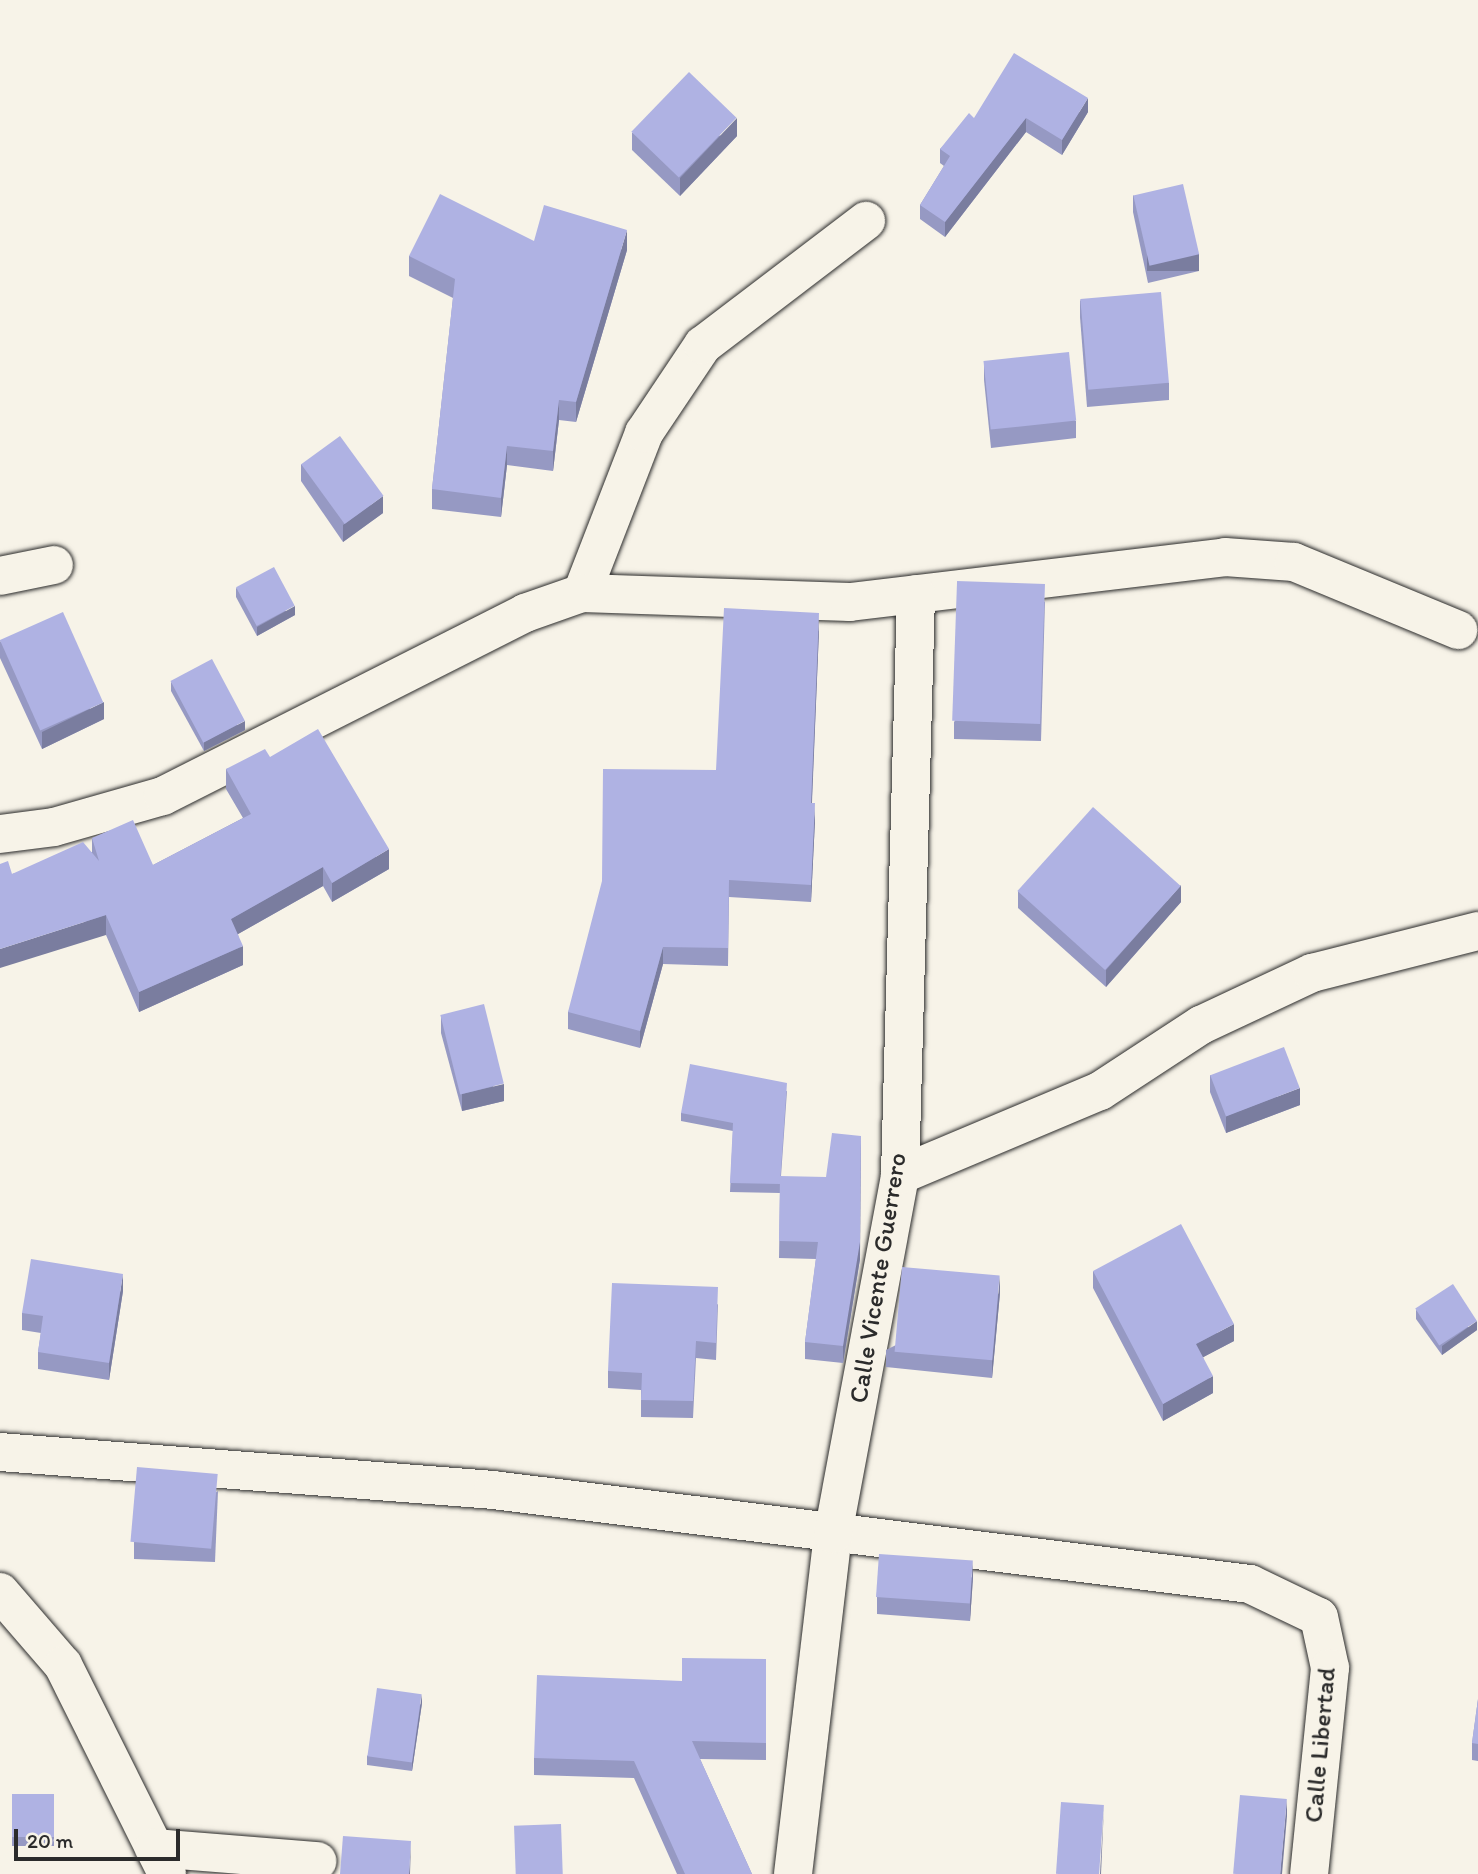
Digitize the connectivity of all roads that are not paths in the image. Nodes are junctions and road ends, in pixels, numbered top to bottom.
1 (866, 221) dead end
2 (54, 565) dead end
3 (0, 576) edge
4 (582, 593) junction
5 (916, 594) junction
6 (1458, 630) dead end
7 (0, 834) edge
8 (1478, 931) edge
9 (900, 1175) junction
10 (0, 1452) edge
11 (833, 1534) junction
12 (0, 1592) edge
13 (161, 1861) edge
14 (317, 1861) dead end
15 (793, 1874) edge
16 (1309, 1874) edge

1 - 4 street
2 - 3 street
4 - 5 street
4 - 7 street
5 - 6 street
5 - 9 street, Calle Vicente Guerrero
8 - 9 street
9 - 11 street, Calle Vicente Guerrero
10 - 11 street
11 - 15 street, Calle Vicente Guerrero
11 - 16 street, Calle Libertad
12 - 13 street
13 - 14 street

